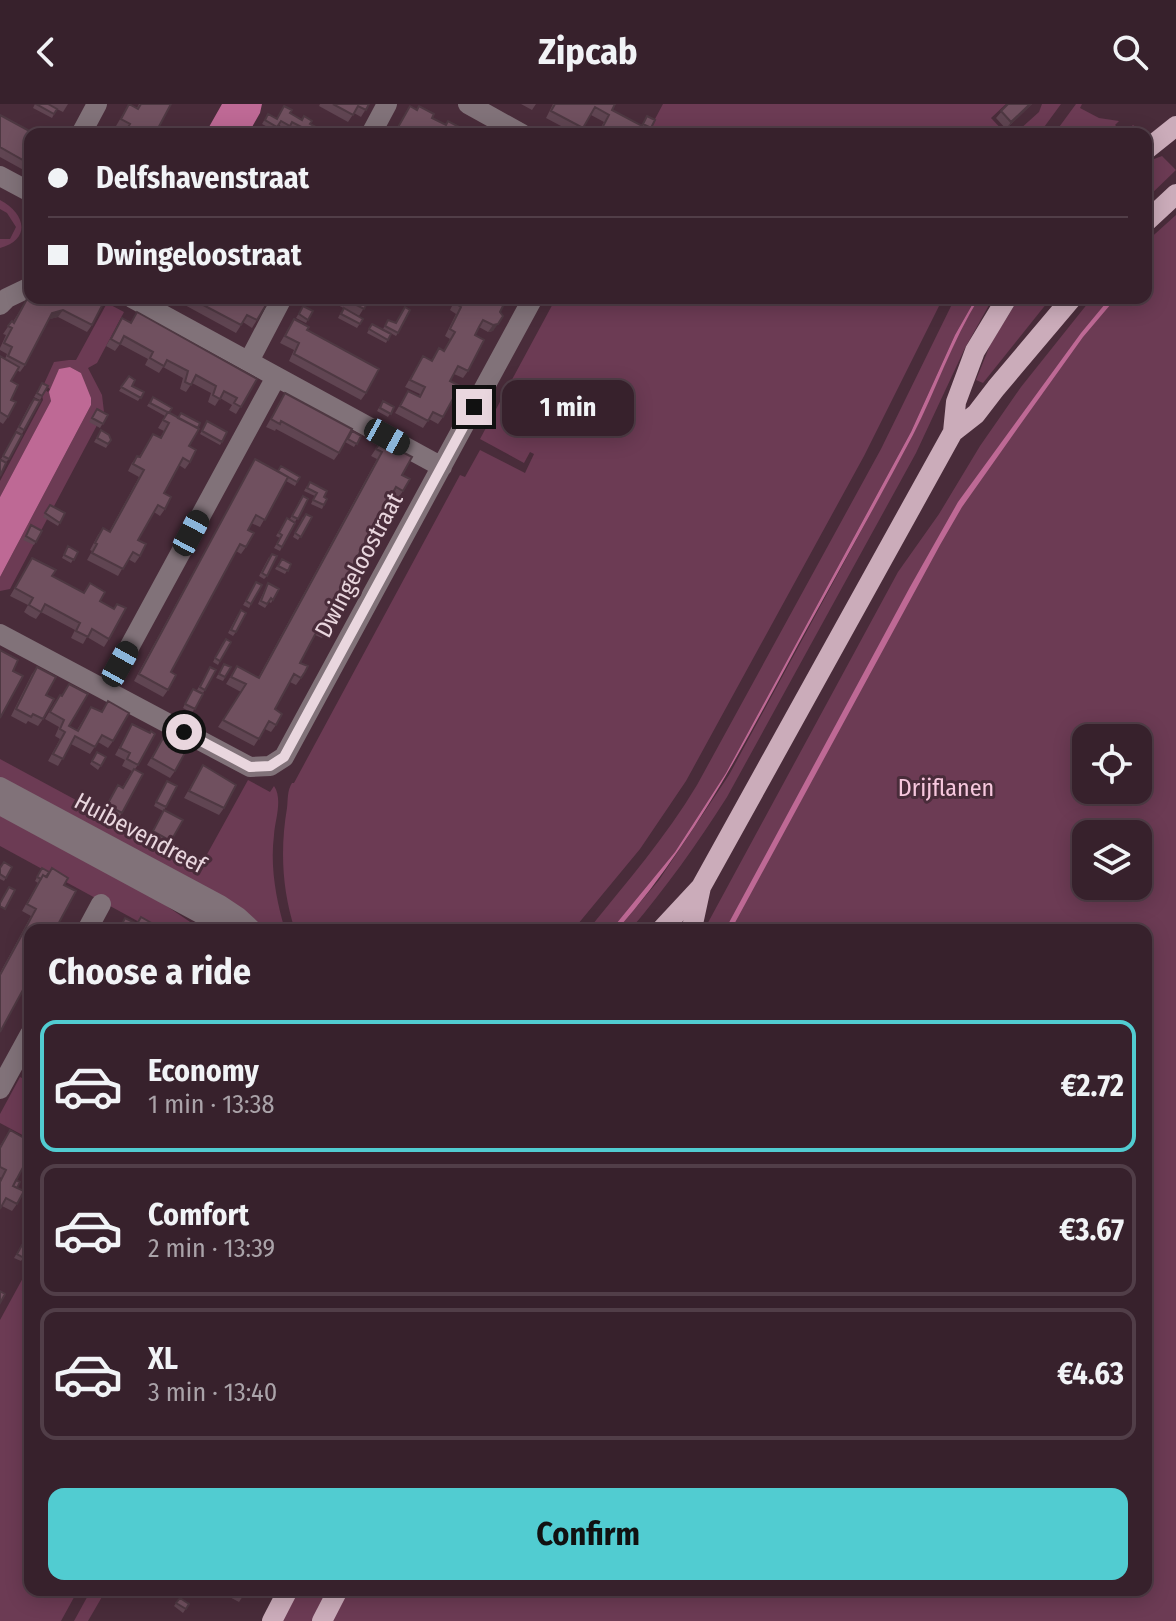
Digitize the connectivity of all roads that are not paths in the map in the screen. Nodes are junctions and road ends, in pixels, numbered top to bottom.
1 (97, 104) edge
2 (387, 104) edge
3 (468, 104) edge
4 (1176, 126) edge
5 (84, 128) edge
6 (374, 128) edge
7 (511, 128) edge
8 (1152, 145) edge
9 (0, 176) edge
10 (24, 189) edge
11 (1176, 194) edge
12 (1152, 216) edge
13 (24, 289) edge
14 (2, 297) edge
15 (143, 304) edge
16 (279, 304) edge
17 (530, 304) edge
18 (1003, 304) edge
19 (1067, 304) edge
20 (249, 361) junction
21 (276, 377) junction
22 (953, 432) junction
23 (442, 467) junction
24 (0, 634) edge
25 (106, 690) junction
26 (0, 787) edge
27 (0, 805) edge
28 (701, 887) junction
29 (101, 904) dead end
30 (90, 924) edge
31 (218, 924) edge
32 (246, 924) edge
33 (667, 924) edge
34 (693, 924) edge
35 (24, 1045) edge
36 (0, 1089) edge
37 (285, 1596) edge
38 (335, 1596) edge
39 (272, 1621) edge
40 (322, 1621) edge

1 - 5 street
2 - 6 street
3 - 7 street
4 - 8 main road
9 - 10 street
11 - 12 main road
13 - 14 street
15 - 20 street
16 - 20 street
17 - 23 street, Dwingeloostraat
18 - 22 main road
19 - 22 main road
20 - 21 street
21 - 23 street
21 - 25 street
22 - 28 main road
23 - 25 street, Dwingeloostraat
24 - 25 street
26 - 32 street, Huibevendreef
27 - 31 street, Huibevendreef
28 - 33 main road
28 - 34 main road
29 - 30 street
35 - 36 street
37 - 39 main road
38 - 40 main road

